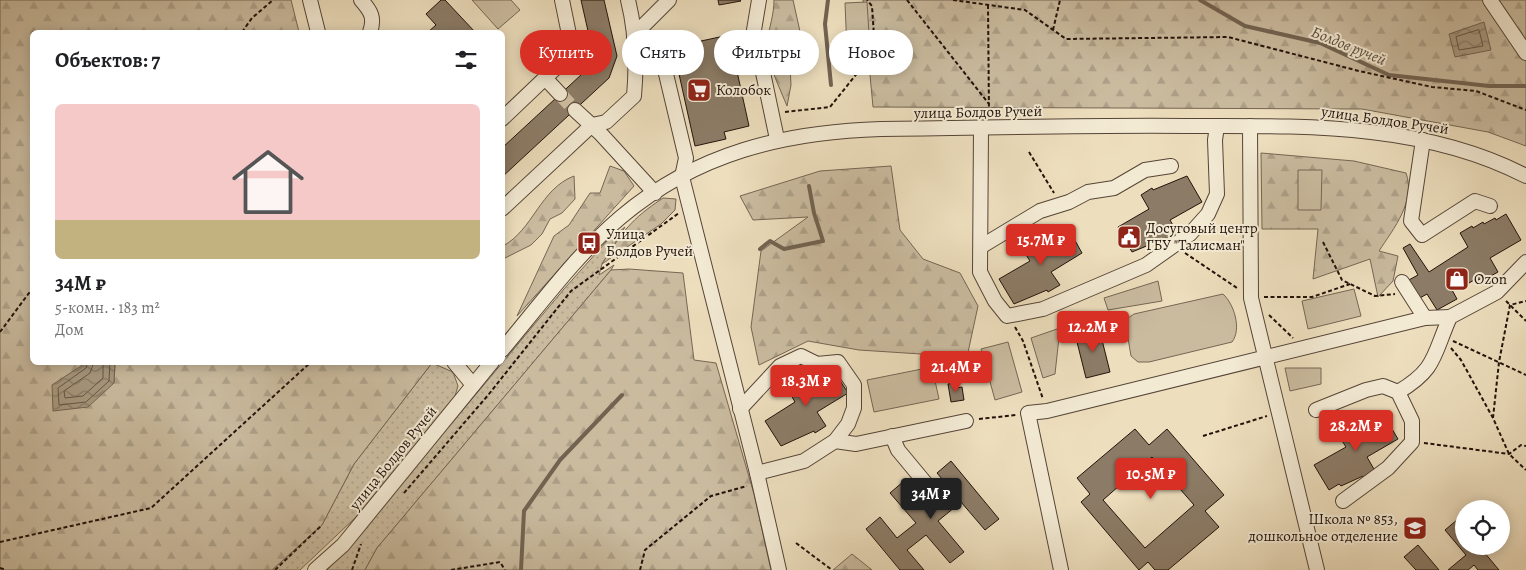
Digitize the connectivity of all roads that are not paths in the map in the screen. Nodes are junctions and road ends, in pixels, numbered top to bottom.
1 (310, 0) edge
2 (361, 0) edge
3 (562, 0) edge
4 (628, 0) edge
5 (669, 0) edge
6 (759, 0) edge
7 (1490, 0) edge
8 (318, 30) edge
9 (371, 30) edge
10 (634, 30) edge
11 (639, 30) edge
12 (1526, 53) edge
13 (637, 75) edge
14 (666, 75) edge
15 (545, 78) junction
16 (560, 94) tunnel mouth
17 (575, 110) tunnel mouth
18 (505, 116) edge
19 (592, 125) junction
20 (1217, 126) junction
21 (1250, 126) junction
22 (985, 128) junction
23 (777, 139) junction
24 (1423, 140) junction
25 (1171, 166) dead end
26 (1526, 176) edge
27 (682, 177) junction
28 (654, 193) junction
29 (505, 206) edge
30 (1490, 206) dead end
31 (982, 246) junction
32 (1526, 262) edge
33 (1405, 287) road end
34 (1450, 317) junction
35 (1425, 318) junction
36 (505, 347) edge
37 (1267, 358) junction
38 (456, 365) edge
39 (490, 365) edge
40 (473, 385) junction
41 (1398, 392) junction
42 (740, 409) junction
43 (1316, 410) dead end
44 (966, 421) road end
45 (892, 436) junction
46 (835, 441) junction
47 (758, 477) junction
48 (936, 497) dead end
49 (1343, 502) dead end
50 (315, 570) edge
51 (779, 570) edge
52 (1061, 570) edge
53 (1317, 570) edge

1 - 8 street
2 - 9 street
3 - 15 street
4 - 10 street
5 - 11 street
6 - 23 street
7 - 12 street
13 - 19 street
14 - 27 street
15 - 16 street
15 - 18 street
17 - 19 street
19 - 28 street
19 - 29 street
20 - 21 street, улица Болдов Ручей
20 - 22 street, улица Болдов Ручей
20 - 31 street
21 - 24 street, улица Болдов Ручей
21 - 37 street
22 - 23 street, улица Болдов Ручей
22 - 31 street
23 - 27 street, улица Болдов Ручей
24 - 26 street, улица Болдов Ручей
24 - 30 street
25 - 31 street
27 - 28 street, улица Болдов Ручей
27 - 42 street
28 - 36 street, улица Болдов Ручей
32 - 34 street
33 - 35 street
34 - 35 street
34 - 41 street
35 - 37 street
37 - 52 street
37 - 53 street
38 - 40 street
39 - 40 street, улица Болдов Ручей
40 - 50 street, улица Болдов Ручей
41 - 43 street
41 - 49 street
42 - 46 street
42 - 47 street
44 - 45 street
45 - 46 street
45 - 48 street
46 - 47 street
47 - 51 street

